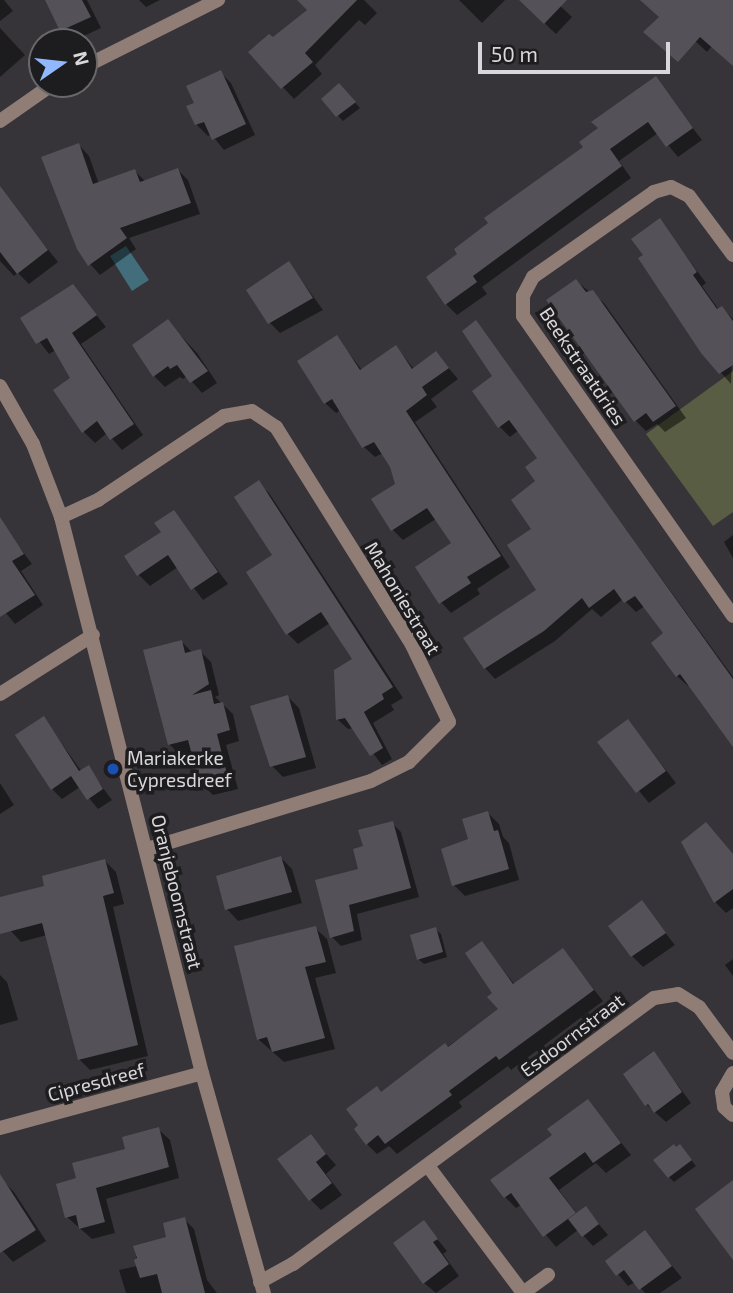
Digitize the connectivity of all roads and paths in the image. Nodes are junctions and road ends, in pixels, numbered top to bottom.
1 (218, 0) edge
2 (98, 60) edge
3 (33, 98) edge
4 (0, 121) edge
5 (733, 255) edge
6 (0, 386) edge
7 (61, 517) junction
8 (733, 615) edge
9 (93, 635) junction
10 (0, 694) edge
11 (147, 849) junction
12 (733, 1052) edge
13 (202, 1073) junction
14 (733, 1073) edge
15 (733, 1115) edge
16 (0, 1128) edge
17 (428, 1166) junction
18 (548, 1275) dead end
19 (262, 1288) edge
20 (523, 1293) edge

1 - 2 street
3 - 4 street
5 - 8 street, Beekstraatdries
6 - 7 street, Oranjeboomstraat
7 - 9 street, Oranjeboomstraat
7 - 11 street, Mahoniestraat
9 - 10 street
9 - 11 street, Oranjeboomstraat
11 - 13 street, Oranjeboomstraat
12 - 17 street, Esdoornstraat
13 - 16 street, Cipresdreef
13 - 19 street, Oranjeboomstraat
14 - 15 street
17 - 19 street, Esdoornstraat
17 - 20 street
18 - 20 street

